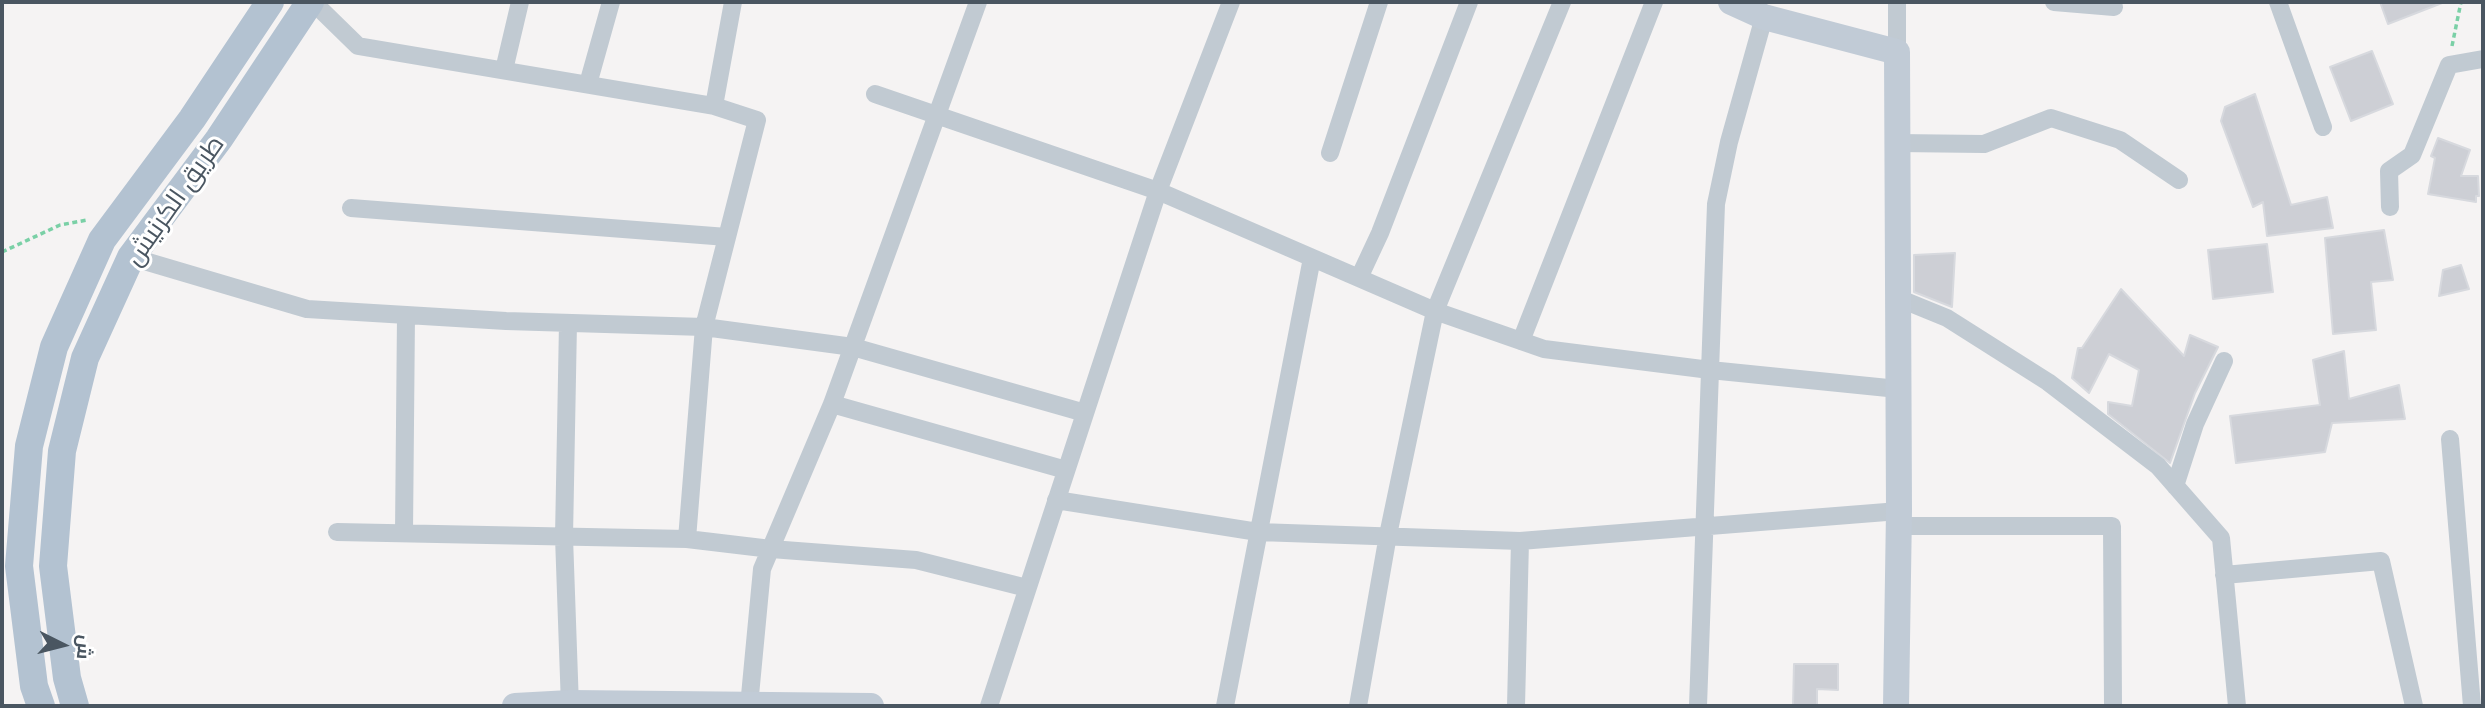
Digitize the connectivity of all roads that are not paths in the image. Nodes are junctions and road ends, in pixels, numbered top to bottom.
1 (270, 2) edge
2 (312, 2) edge
3 (520, 2) edge
4 (611, 2) edge
5 (733, 2) edge
6 (978, 2) edge
7 (1231, 2) edge
8 (1379, 2) edge
9 (1469, 2) edge
10 (1562, 2) edge
11 (1654, 2) edge
12 (1731, 2) edge
13 (1896, 2) edge
14 (2054, 2) edge
15 (2278, 2) edge
16 (2115, 7) dead end
17 (1764, 17) junction
18 (1897, 52) junction
19 (2483, 59) edge
20 (504, 70) junction
21 (588, 84) junction
22 (875, 94) dead end
23 (714, 106) junction
24 (938, 115) junction
25 (2323, 127) dead end
26 (1897, 143) junction
27 (1330, 153) dead end
28 (2179, 180) dead end
29 (1158, 191) junction
30 (2390, 207) dead end
31 (351, 208) dead end
32 (727, 237) junction
33 (131, 257) junction
34 (1311, 258) junction
35 (1359, 278) junction
36 (1898, 298) junction
37 (1435, 311) junction
38 (406, 315) junction
39 (568, 323) junction
40 (704, 327) junction
41 (1521, 341) junction
42 (853, 346) junction
43 (2224, 361) dead end
44 (1710, 370) junction
45 (1898, 389) junction
46 (831, 404) junction
47 (1085, 413) junction
48 (2450, 439) dead end
49 (1066, 470) junction
50 (2175, 486) junction
51 (1056, 500) junction
52 (1899, 518) junction
53 (1704, 526) junction
54 (337, 532) dead end
55 (1258, 532) junction
56 (404, 533) junction
57 (1388, 535) junction
58 (564, 537) junction
59 (688, 539) junction
60 (1520, 541) junction
61 (771, 549) junction
62 (2224, 575) junction
63 (1027, 588) junction
64 (570, 705) edge
65 (41, 706) edge
66 (75, 706) edge
67 (516, 706) edge
68 (749, 706) edge
69 (871, 706) edge
70 (989, 706) edge
71 (1225, 706) edge
72 (1358, 706) edge
73 (1516, 706) edge
74 (1698, 706) edge
75 (1896, 706) edge
76 (2113, 706) edge
77 (2236, 706) edge
78 (2414, 706) edge
79 (2472, 706) edge

1 - 65 main road, طريق الكرنيش
2 - 20 street
2 - 33 main road, طريق الكرنيش
3 - 20 street
4 - 21 street
5 - 23 street
6 - 24 street
7 - 29 street
8 - 27 street
9 - 35 street
10 - 37 street
11 - 41 street
12 - 17 street
13 - 18 street
14 - 16 street
15 - 25 street
17 - 18 street
17 - 44 street
18 - 26 street
19 - 30 street
20 - 21 street
21 - 23 street
22 - 24 street
23 - 32 street
24 - 29 street
24 - 42 street
26 - 28 street
26 - 36 street
29 - 34 street
29 - 47 street
31 - 32 street
32 - 40 street
33 - 38 street
33 - 66 main road, طريق الكرنيش
34 - 35 street
34 - 55 street
35 - 37 street
36 - 45 street
36 - 50 street
37 - 41 street
37 - 57 street
38 - 39 street
38 - 56 street
39 - 40 street
39 - 58 street
40 - 42 street
40 - 59 street
41 - 44 street
42 - 46 street
42 - 47 street
43 - 50 street
44 - 45 street
44 - 53 street
45 - 52 street
46 - 49 street
46 - 61 street
47 - 49 street
48 - 79 street
49 - 51 street
50 - 62 street
51 - 55 street
51 - 63 street
52 - 53 street
52 - 75 street
52 - 76 street
53 - 60 street
53 - 74 street
54 - 56 street
55 - 57 street
55 - 71 street
56 - 58 street
57 - 60 street
57 - 72 street
58 - 59 street
58 - 64 street
59 - 61 street
60 - 73 street
61 - 63 street
61 - 68 street
62 - 77 street
62 - 78 street
63 - 70 street
64 - 67 street
64 - 68 street
68 - 69 street

